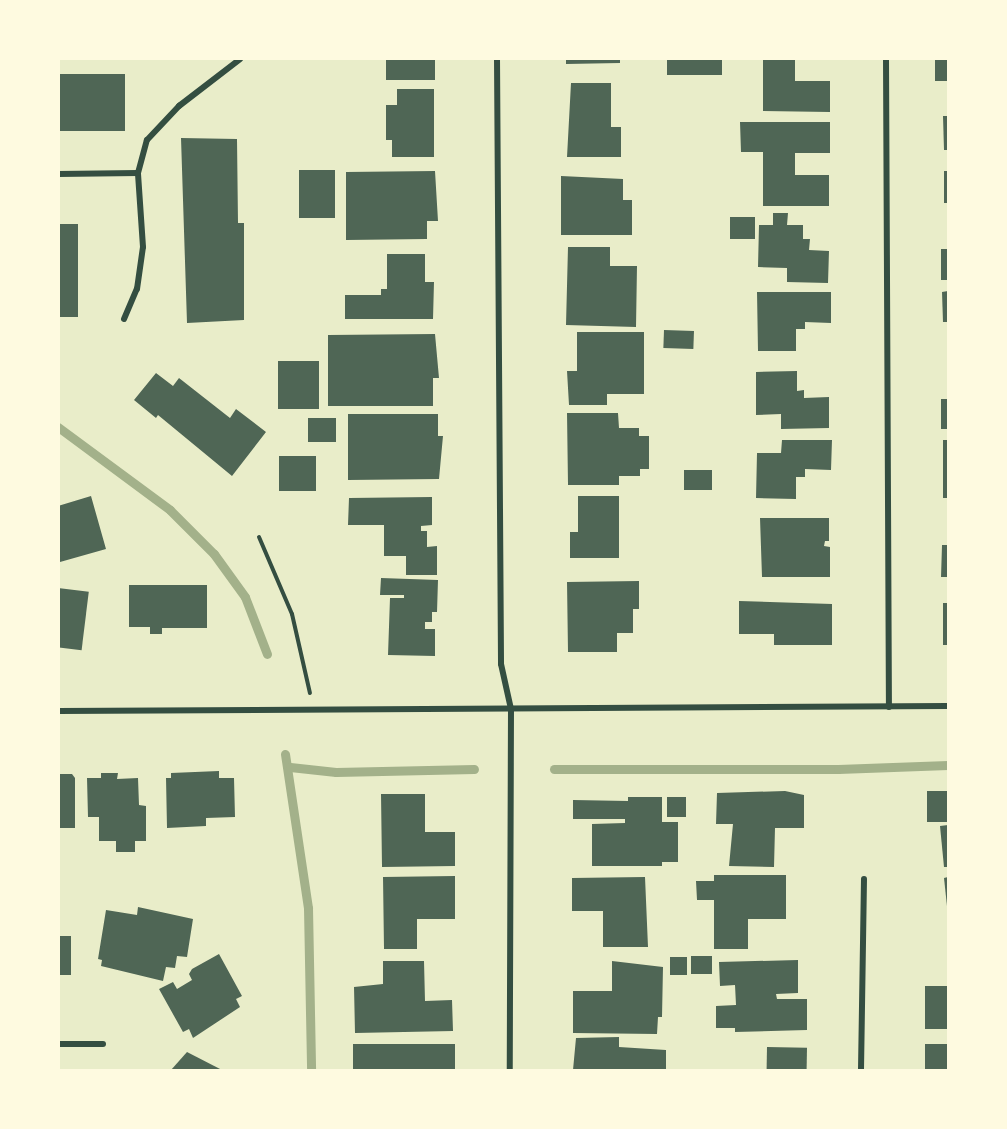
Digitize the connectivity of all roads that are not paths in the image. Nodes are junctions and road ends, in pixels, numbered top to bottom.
1 (497, 58) edge
2 (886, 58) edge
3 (240, 59) edge
4 (138, 173) junction
5 (58, 174) edge
6 (124, 319) dead end
7 (948, 706) edge
8 (889, 707) junction
9 (511, 709) junction
10 (58, 711) edge
11 (864, 879) dead end
12 (58, 1044) edge
13 (103, 1044) dead end
14 (510, 1071) edge
15 (861, 1071) edge

1 - 9 street
2 - 8 street
3 - 4 street
4 - 5 street
4 - 6 street
7 - 8 street
8 - 9 street
9 - 10 street
9 - 14 street
11 - 15 street
12 - 13 street

